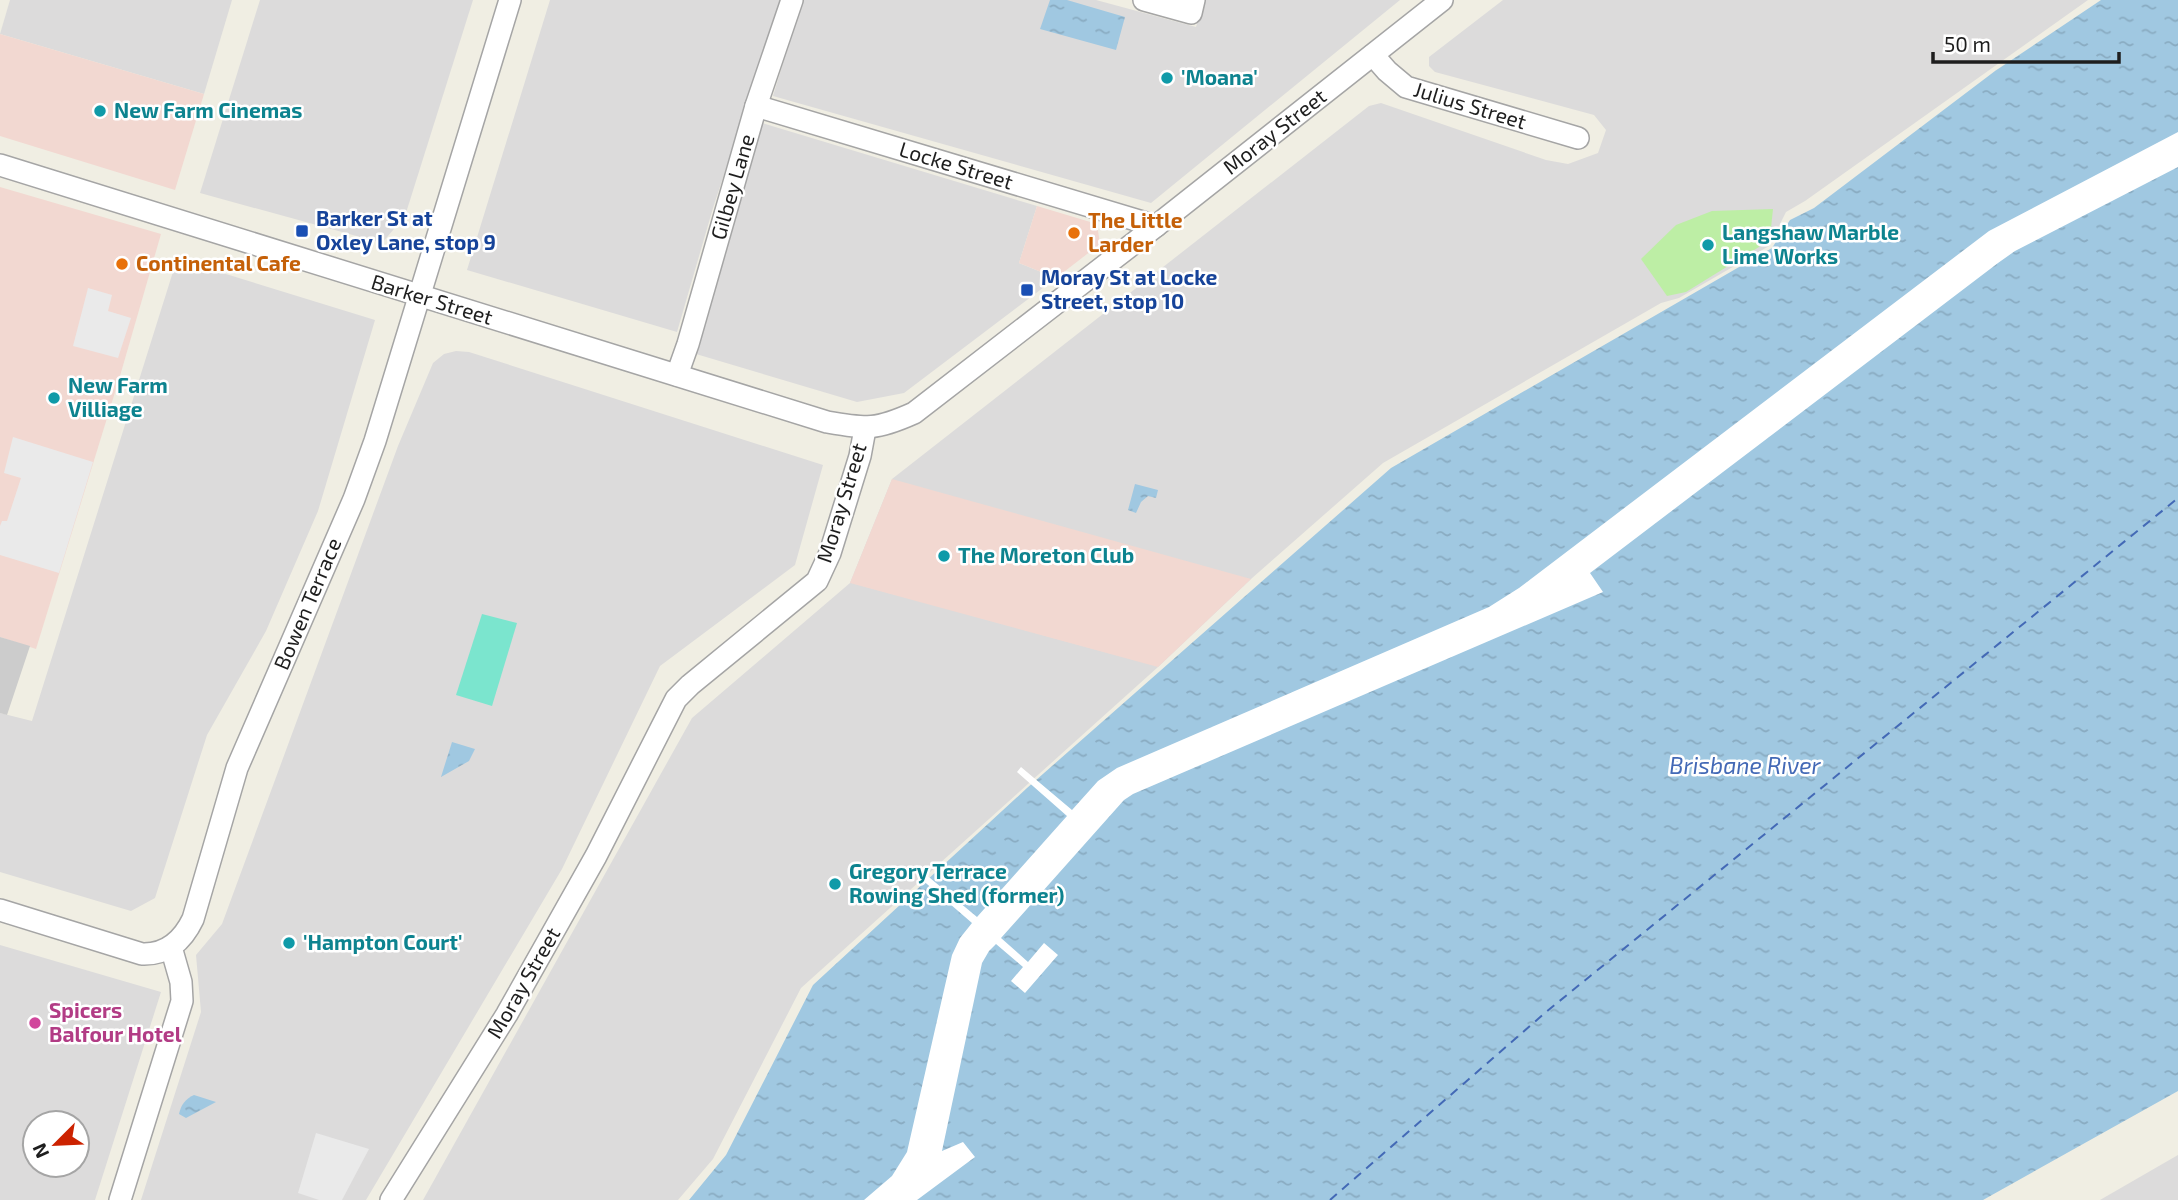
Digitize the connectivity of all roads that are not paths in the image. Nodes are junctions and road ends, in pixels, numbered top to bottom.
1 (510, 0) edge
2 (792, 0) edge
3 (1144, 0) edge
4 (1194, 0) edge
5 (1442, 0) edge
6 (1373, 55) junction
7 (756, 106) junction
8 (1578, 138) dead end
9 (0, 165) edge
10 (1156, 226) junction
11 (420, 296) junction
12 (677, 375) junction
13 (865, 429) junction
14 (0, 910) edge
15 (171, 947) junction
16 (120, 1200) edge
17 (391, 1200) edge

1 - 11 street, Bowen Terrace
2 - 7 street, Gilbey Lane
3 - 4 street
5 - 6 street, Moray Street
6 - 8 street, Julius Street
6 - 10 street, Moray Street
7 - 10 street, Locke Street
7 - 12 street, Gilbey Lane
9 - 11 street, Barker Street
10 - 13 street, Moray Street
11 - 12 street, Barker Street
11 - 15 street, Bowen Terrace
12 - 13 street, Barker Street
13 - 17 street, Moray Street
14 - 15 street
15 - 16 street

